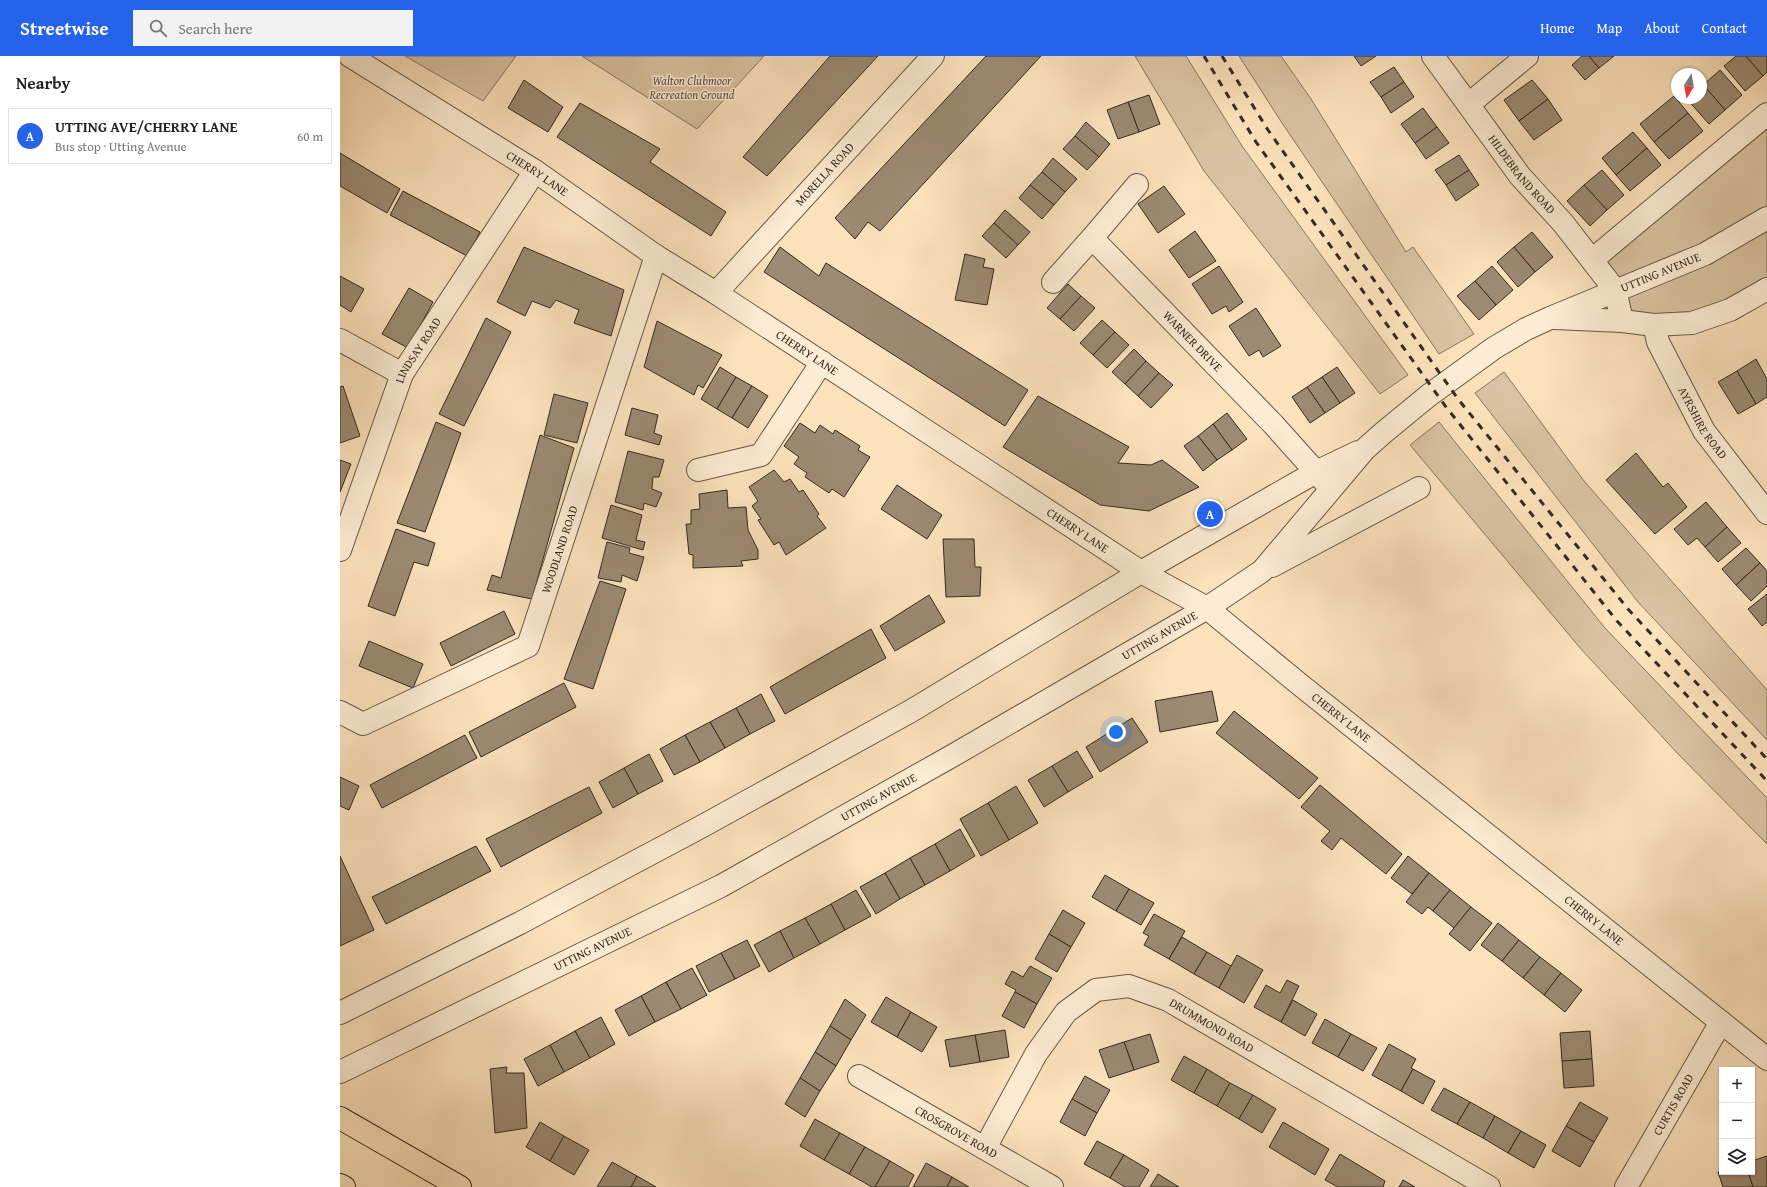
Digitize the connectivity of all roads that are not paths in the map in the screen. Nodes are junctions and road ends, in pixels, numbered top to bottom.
1 (350, 56) edge
2 (933, 56) edge
3 (1433, 56) edge
4 (1528, 56) edge
5 (1469, 104) junction
6 (1767, 114) edge
7 (535, 171) junction
8 (1137, 185) dead end
9 (1767, 218) edge
10 (1092, 238) junction
11 (656, 256) junction
12 (1592, 260) junction
13 (1053, 282) dead end
14 (1767, 289) edge
15 (1615, 290) junction
16 (716, 293) junction
17 (1550, 318) junction
18 (1622, 321) junction
19 (1654, 325) junction
20 (340, 340) edge
21 (822, 362) junction
22 (402, 374) junction
23 (1365, 449) junction
24 (698, 470) dead end
25 (1316, 472) junction
26 (1419, 488) dead end
27 (1331, 490) junction
28 (1767, 513) edge
29 (340, 550) edge
30 (1262, 571) junction
31 (1141, 572) junction
32 (1207, 608) junction
33 (340, 712) edge
34 (340, 1013) edge
35 (1721, 1022) junction
36 (1767, 1059) edge
37 (340, 1072) edge
38 (859, 1076) dead end
39 (340, 1118) edge
40 (985, 1148) junction
41 (340, 1185) edge
42 (344, 1187) edge
43 (460, 1187) edge
44 (1052, 1187) edge
45 (1489, 1187) edge
46 (1626, 1187) edge

1 - 7 street, CHERRY LANE
2 - 16 street, MORELLA ROAD
3 - 5 street, HILDEBRAND ROAD
4 - 5 street
5 - 12 street, HILDEBRAND ROAD
6 - 12 street
7 - 11 street, CHERRY LANE
7 - 22 street, LINDSAY ROAD
8 - 10 street
9 - 15 street, UTTING AVENUE
10 - 13 street
10 - 25 street, WARNER DRIVE
11 - 16 street, CHERRY LANE
11 - 33 street, WOODLAND ROAD
12 - 15 street, HILDEBRAND ROAD
14 - 19 street, UTTING AVENUE
15 - 17 street, UTTING AVENUE
15 - 18 street
16 - 21 street, CHERRY LANE
17 - 18 street, UTTING AVENUE
17 - 23 street, UTTING AVENUE
18 - 19 street, UTTING AVENUE
19 - 28 street, AYRSHIRE ROAD
20 - 22 street
21 - 24 street
21 - 31 street, CHERRY LANE
22 - 29 street, LINDSAY ROAD
23 - 25 street, UTTING AVENUE
23 - 27 street, UTTING AVENUE
25 - 27 street, WARNER DRIVE
25 - 31 street, UTTING AVENUE
26 - 30 street
27 - 30 street, UTTING AVENUE
30 - 32 street, UTTING AVENUE
31 - 32 street, CHERRY LANE
31 - 34 street, UTTING AVENUE
32 - 35 street, CHERRY LANE
32 - 37 street, UTTING AVENUE
35 - 36 street, CHERRY LANE
35 - 46 street, CURTIS ROAD
38 - 40 street, CROSGROVE ROAD
39 - 43 highway
40 - 44 street, CROSGROVE ROAD
40 - 45 street, DRUMMOND ROAD
41 - 42 highway

